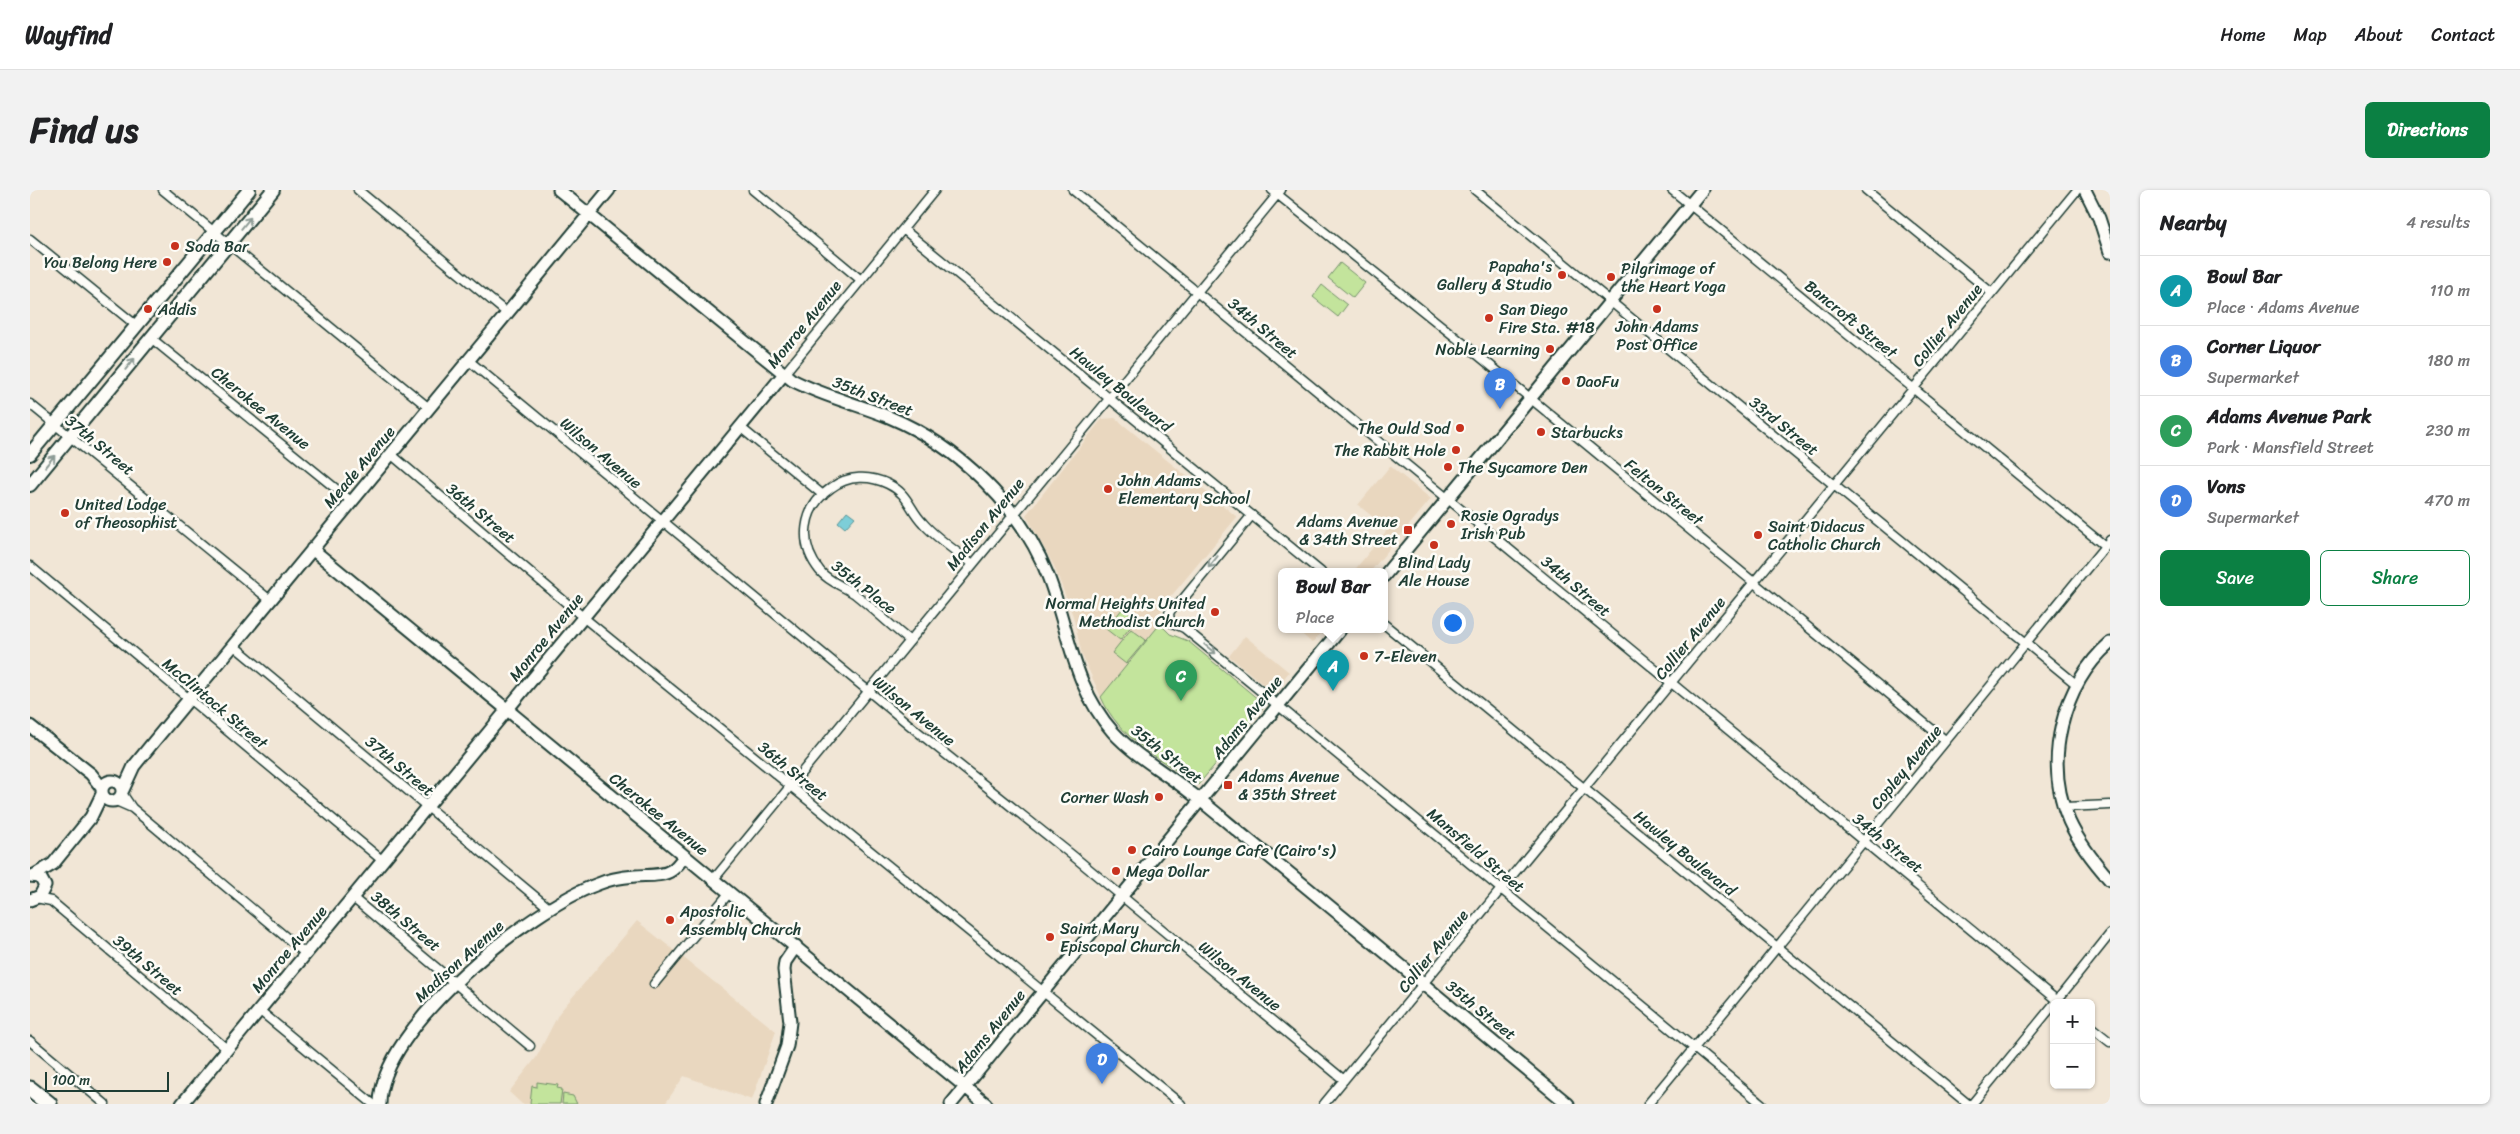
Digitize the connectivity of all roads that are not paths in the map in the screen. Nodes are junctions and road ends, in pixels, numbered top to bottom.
1 (163, 190) edge
2 (248, 190) edge
3 (273, 190) edge
4 (358, 190) edge
5 (559, 190) edge
6 (609, 190) edge
7 (753, 190) edge
8 (935, 190) edge
9 (1073, 190) edge
10 (1475, 190) edge
11 (1672, 190) edge
12 (1702, 190) edge
13 (1866, 190) edge
14 (2077, 190) edge
15 (2085, 190) edge
16 (1277, 191) edge
17 (1690, 205) junction
18 (589, 214) junction
19 (903, 229) junction
20 (214, 232) junction
21 (30, 239) edge
22 (229, 244) junction
23 (2110, 252) edge
24 (861, 280) junction
25 (1197, 291) junction
26 (1992, 293) junction
27 (1611, 301) junction
28 (507, 313) junction
29 (137, 326) junction
30 (152, 338) junction
31 (468, 360) junction
32 (784, 374) junction
33 (1913, 388) junction
34 (1110, 397) junction
35 (1529, 399) junction
36 (30, 404) edge
37 (429, 408) junction
38 (54, 424) junction
39 (740, 426) junction
40 (70, 437) junction
41 (30, 454) edge
42 (392, 455) junction
43 (1834, 484) junction
44 (30, 485) edge
45 (823, 495) junction
46 (1448, 499) junction
47 (351, 501) junction
48 (1014, 514) junction
49 (1252, 515) junction
50 (662, 522) junction
51 (2108, 543) edge
52 (312, 549) junction
53 (973, 564) junction
54 (30, 566) edge
55 (1316, 568) edge
56 (1388, 571) edge
57 (1753, 582) junction
58 (270, 600) junction
59 (583, 617) junction
60 (1388, 627) edge
61 (1338, 633) edge
62 (910, 641) junction
63 (2024, 642) junction
64 (2110, 643) edge
65 (234, 646) junction
66 (1671, 682) junction
67 (2076, 684) junction
68 (868, 691) junction
69 (190, 699) junction
70 (1278, 706) junction
71 (507, 709) junction
72 (30, 726) edge
73 (1945, 740) junction
74 (134, 766) junction
75 (106, 786) junction
76 (790, 787) junction
77 (1584, 788) junction
78 (118, 797) junction
79 (1200, 800) junction
80 (2110, 804) edge
81 (428, 806) junction
82 (2065, 807) junction
83 (91, 817) junction
84 (1864, 842) junction
85 (685, 856) junction
86 (383, 861) junction
87 (53, 864) junction
88 (31, 876) edge
89 (714, 879) junction
90 (2110, 880) edge
91 (44, 886) junction
92 (1501, 889) junction
93 (730, 892) junction
94 (1121, 897) junction
95 (32, 898) edge
96 (353, 898) junction
97 (51, 901) junction
98 (549, 908) junction
99 (2110, 934) edge
100 (796, 946) junction
101 (1778, 947) junction
102 (306, 954) junction
103 (455, 984) junction
104 (654, 984) dead end
105 (1423, 984) junction
106 (1044, 991) junction
107 (2053, 999) edge
108 (2059, 999) edge
109 (260, 1010) junction
110 (2050, 1010) edge
111 (2095, 1030) edge
112 (30, 1042) edge
113 (2110, 1042) edge
114 (530, 1046) dead end
115 (1695, 1048) junction
116 (227, 1049) junction
117 (1344, 1080) junction
118 (965, 1087) junction
119 (30, 1089) edge
120 (49, 1104) edge
121 (105, 1104) edge
122 (182, 1104) edge
123 (372, 1104) edge
124 (380, 1104) edge
125 (766, 1104) edge
126 (951, 1104) edge
127 (986, 1104) edge
128 (1181, 1104) edge
129 (1324, 1104) edge
130 (1568, 1104) edge
131 (1648, 1104) edge
132 (1762, 1104) edge
133 (1968, 1104) edge
134 (1972, 1104) edge

1 - 20 street
2 - 20 main road
22 -> 3 main road
4 - 28 street
5 - 18 street, 35th Street
6 - 18 street, Meade Avenue
7 - 24 street
8 - 19 street, Monroe Avenue
9 - 25 street, 34th Street
10 - 27 street, 33rd Street
11 - 17 street, Bancroft Street
12 - 17 street
13 - 26 street
14 - 26 street, Collier Avenue
15 - 23 street
16 - 25 street, Madison Avenue
16 - 35 street, Felton Street
17 - 27 street
17 - 33 street, Bancroft Street
18 - 28 street, Meade Avenue
18 - 32 street, 35th Street
19 - 24 street, Monroe Avenue
19 - 34 street, Hawley Boulevard
20 - 22 street
20 - 29 main road
21 - 29 street
22 - 30 main road
22 - 37 street
24 - 32 street, Monroe Avenue
25 - 34 street, Madison Avenue
25 - 46 street, 34th Street
26 - 33 street, Collier Avenue
27 - 35 street
27 - 43 street, 33rd Street
28 - 31 street, Meade Avenue
29 - 38 main road
40 -> 30 main road
30 - 47 street, Cherokee Avenue
31 - 37 street, Meade Avenue
31 - 50 street, Wilson Avenue
32 - 39 street, Monroe Avenue
32 - 48 street, 35th Street
33 - 43 street, Collier Avenue
33 - 51 street, Bancroft Street
34 - 48 street, Madison Avenue
34 - 49 street, Hawley Boulevard
35 - 46 street
35 - 57 street, Felton Street
36 - 38 street, 37th Street
37 - 42 street, Meade Avenue
38 - 40 street, 37th Street
38 - 41 main road
39 - 45 street
39 - 50 street, Monroe Avenue
44 -> 40 main road
40 - 58 street, 37th Street
42 - 47 street, Meade Avenue
42 - 59 street, 36th Street
43 - 57 street, Collier Avenue
43 - 63 street, 33rd Street
45 - 53 street, 35th Place
45 - 62 street, 35th Place
46 - 56 street
46 - 66 street, 34th Street
47 - 52 street, Meade Avenue
48 - 53 street, Madison Avenue
48 - 79 street, 35th Street
49 - 55 street, Hawley Boulevard
49 -> 70 street, Mansfield Street
50 - 59 street, Monroe Avenue
50 - 68 street, Wilson Avenue
51 - 63 street, Copley Avenue
52 - 58 street, Meade Avenue
52 - 71 street, Cherokee Avenue
53 - 62 street, Madison Avenue
54 - 69 street, McClintock Street
57 - 66 street, Collier Avenue
57 - 73 street, Felton Street
58 - 65 street, Meade Avenue
59 - 71 street, Monroe Avenue
59 - 76 street, 36th Street
60 - 77 street, Hawley Boulevard
61 - 70 street, Adams Avenue
62 - 68 street, Madison Avenue
63 - 67 street, 33rd Street
63 - 73 street, Copley Avenue
64 - 67 street
65 - 69 street, Meade Avenue
65 - 81 street, 37th Street
66 - 77 street, Collier Avenue
66 - 84 street, 34th Street
67 - 82 street
68 - 76 street, Madison Avenue
68 - 94 street, Wilson Avenue
69 - 74 street, Meade Avenue
69 - 86 street, McClintock Street
70 - 79 street, Adams Avenue
70 - 92 street, Mansfield Street
71 - 81 street, Monroe Avenue
71 - 85 street, Cherokee Avenue
72 - 75 street
73 - 84 street, Copley Avenue
74 - 75 street, Meade Avenue
74 - 78 street, Meade Avenue
75 - 78 street
75 - 78 street
75 - 83 street, Meade Avenue
76 - 89 street, Madison Avenue
76 - 106 street, 36th Street
77 - 92 street, Collier Avenue
77 - 101 street, Hawley Boulevard
78 - 83 street, Meade Avenue
78 - 102 street
79 - 94 street, Adams Avenue
79 - 105 street, 35th Street
80 - 82 street
81 - 86 street, Monroe Avenue
81 - 98 street, 37th Street
82 - 90 street
83 - 87 street, Meade Avenue
84 - 101 street, Copley Avenue
84 - 107 street, 34th Street
85 - 89 street, Cherokee Avenue
85 - 98 street, Madison Avenue
86 - 96 street, Monroe Avenue
87 - 88 street, Meade Avenue
87 - 91 street, Meade Avenue
88 - 91 street, Meade Avenue
89 - 93 street, Cherokee Avenue
91 - 95 street, Meade Avenue
91 - 97 street, 39th Street
92 - 105 street, Collier Avenue
92 - 115 street, Mansfield Street
93 - 100 street, Cherokee Avenue
93 - 104 street
94 - 106 street, Adams Avenue
94 - 117 street, Wilson Avenue
95 - 97 street, 39th Street
96 - 102 street, Monroe Avenue
96 - 103 street, 38th Street
97 - 116 street, 39th Street
98 - 103 street, Madison Avenue
99 - 108 street
100 - 118 street, Cherokee Avenue
100 - 125 street
101 - 115 street, Copley Avenue
101 - 133 street, Hawley Boulevard
102 - 109 street, Monroe Avenue
103 - 114 street, 38th Street
103 - 124 street, Madison Avenue
105 - 117 street, Collier Avenue
105 - 130 street, 35th Street
106 - 118 street, Adams Avenue
106 - 128 street, 36th Street
109 - 116 street, Monroe Avenue
109 - 123 street
110 - 134 street
111 - 113 street
112 - 121 street
115 - 131 street, Copley Avenue
115 - 132 street, Mansfield Street
116 - 122 street, Monroe Avenue
117 - 129 street, Collier Avenue
118 - 126 street, Adams Avenue
118 - 127 street, Cherokee Avenue
119 - 120 highway

